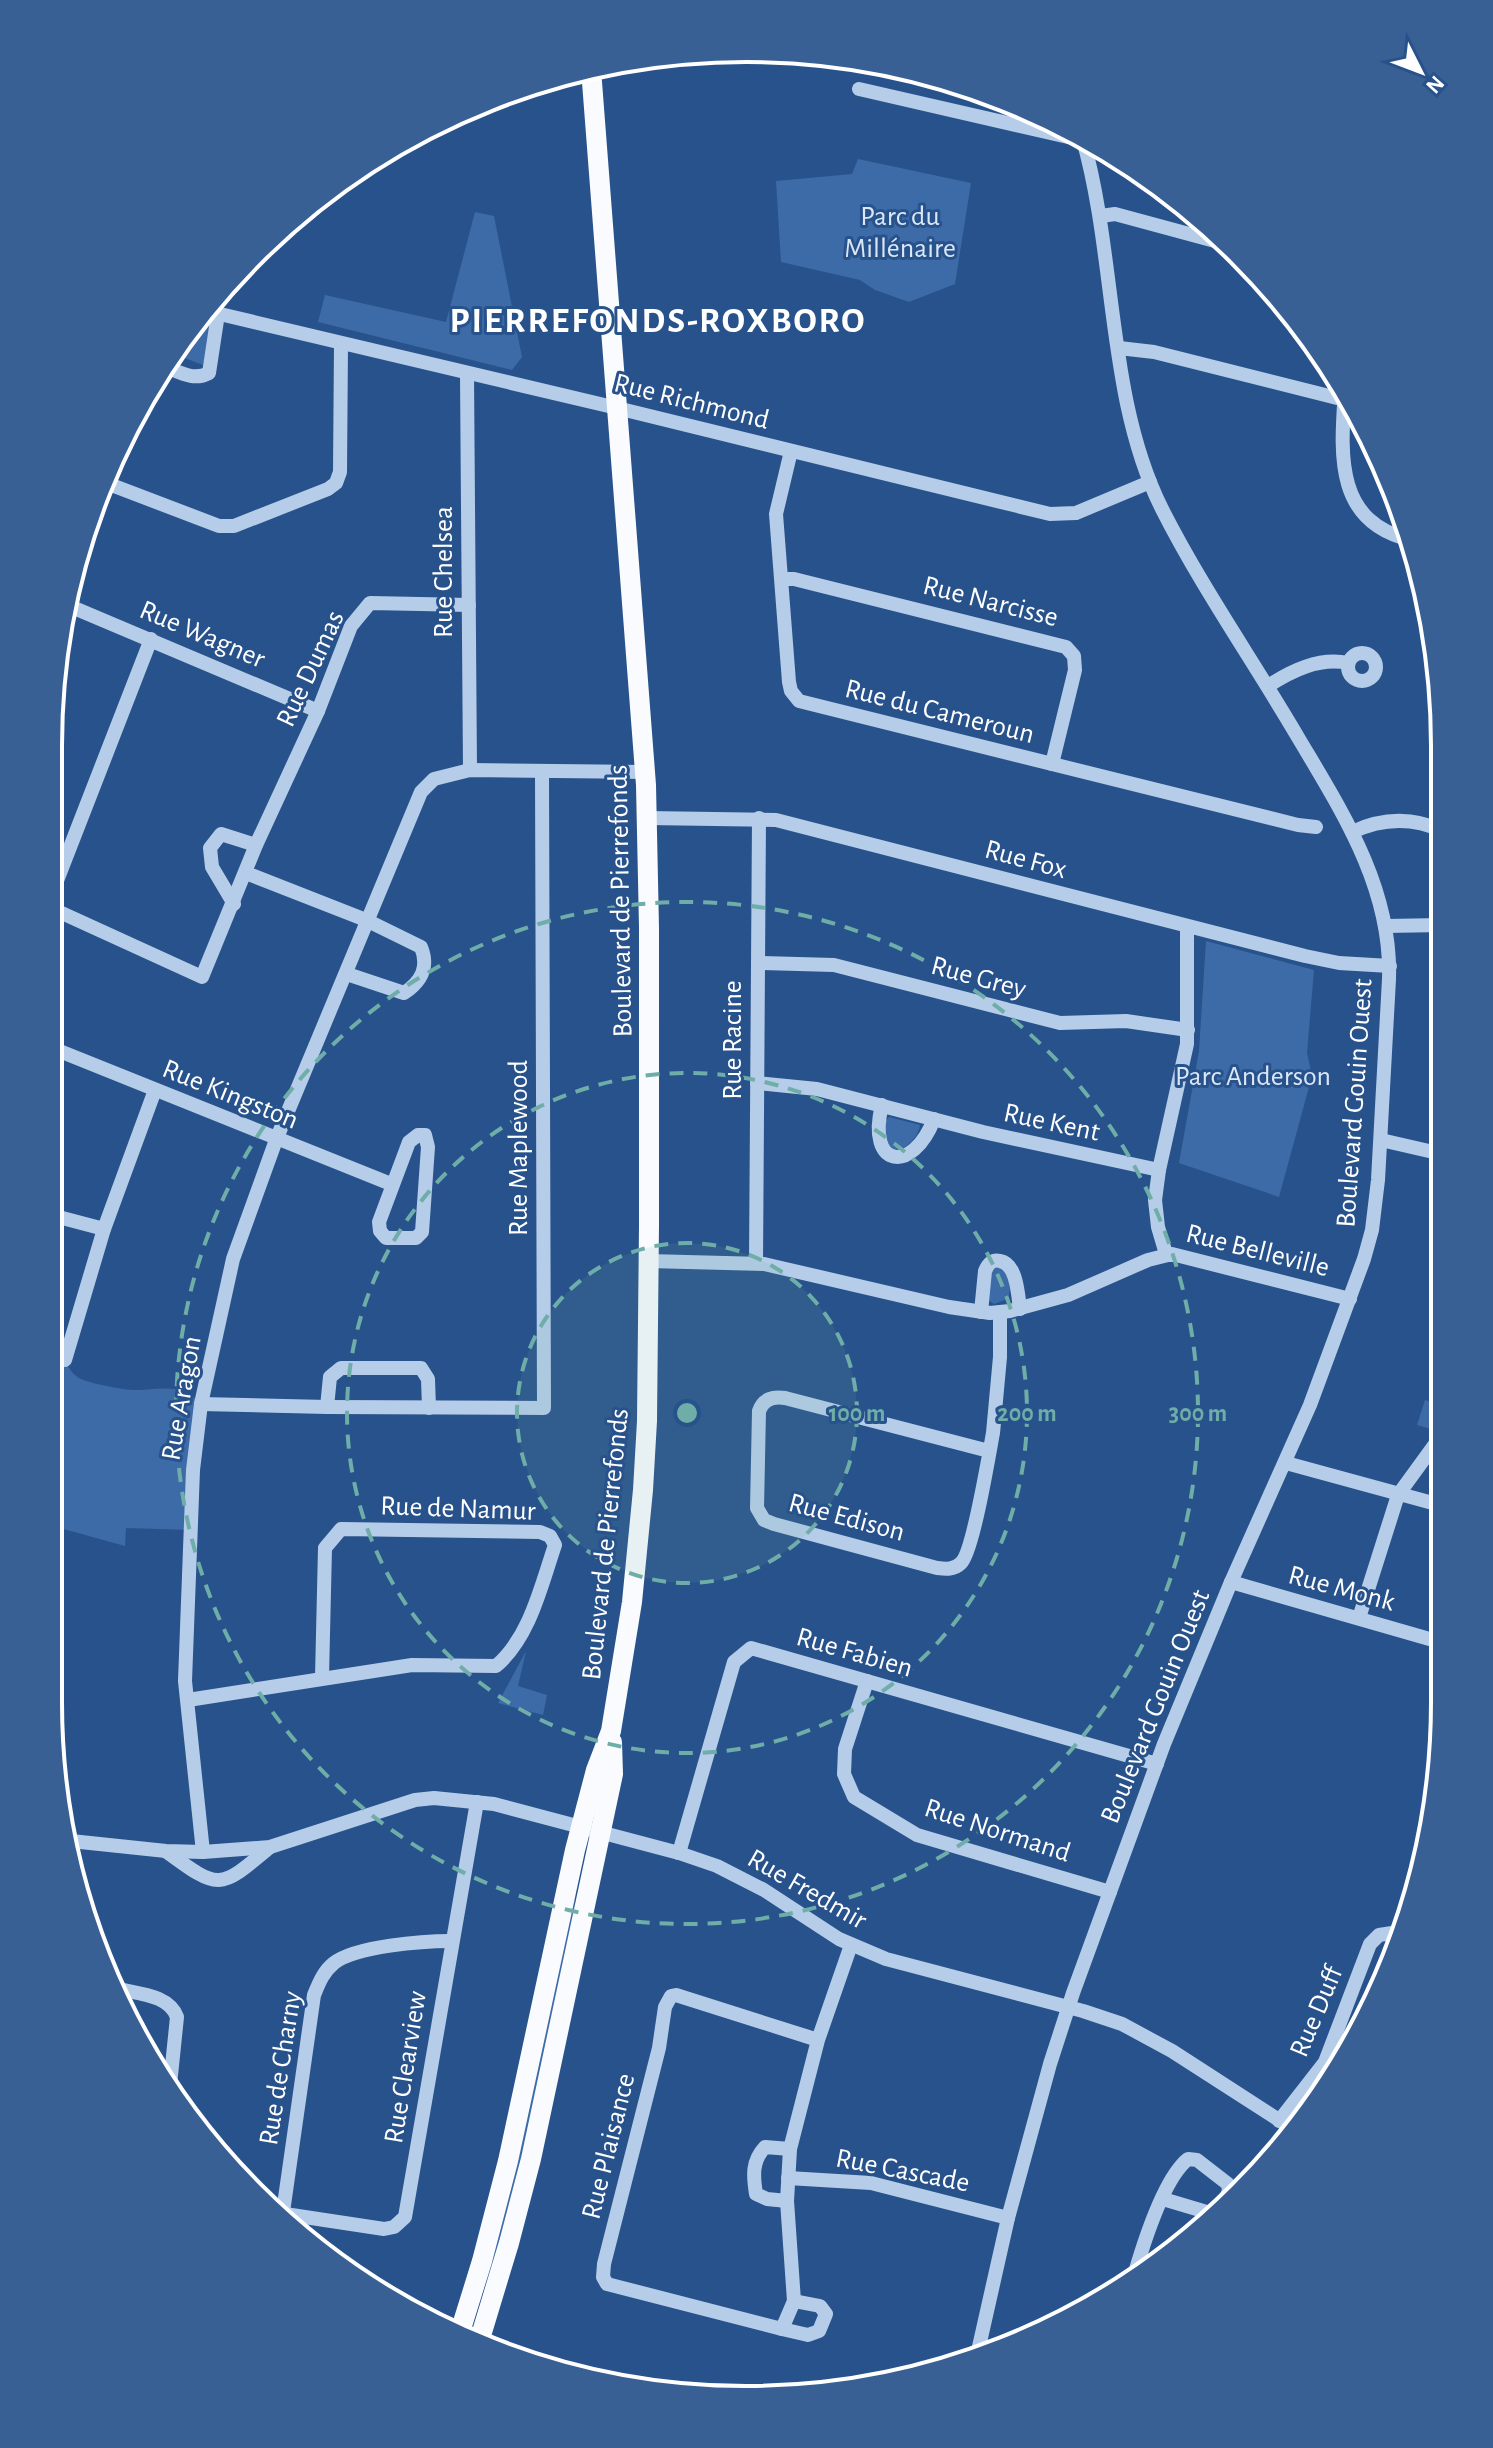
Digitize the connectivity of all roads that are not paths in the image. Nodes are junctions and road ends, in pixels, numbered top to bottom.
1 (592, 80) edge
2 (859, 89) dead end
3 (1047, 132) edge
4 (1085, 152) edge
5 (1101, 216) junction
6 (1205, 238) edge
7 (218, 314) joint
8 (341, 344) junction
9 (1119, 348) junction
10 (174, 371) edge
11 (467, 374) junction
12 (1333, 393) edge
13 (617, 408) junction
14 (1347, 419) edge
15 (791, 451) junction
16 (1150, 482) junction
17 (114, 486) edge
18 (1397, 534) edge
19 (782, 579) junction
20 (469, 605) junction
21 (76, 609) edge
22 (151, 639) junction
23 (1348, 663) dead end
24 (1268, 686) junction
25 (318, 711) junction
26 (1052, 764) junction
27 (470, 770) junction
28 (646, 772) junction
29 (542, 773) junction
30 (647, 818) junction
31 (759, 818) junction
32 (1431, 825) edge
33 (1316, 827) dead end
34 (1352, 832) junction
35 (256, 845) junction
36 (62, 868) edge
37 (246, 873) junction
38 (234, 904) junction
39 (62, 913) edge
40 (366, 920) junction
41 (1431, 925) edge
42 (1385, 926) junction
43 (1187, 927) junction
44 (758, 963) junction
45 (1390, 966) junction
46 (347, 974) junction
47 (1188, 1030) junction
48 (62, 1052) edge
49 (757, 1083) junction
50 (155, 1090) junction
51 (882, 1105) junction
52 (934, 1119) junction
53 (276, 1140) junction
54 (1381, 1140) junction
55 (1431, 1151) edge
56 (1159, 1170) junction
57 (391, 1184) junction
58 (62, 1218) edge
59 (104, 1229) junction
60 (1166, 1254) junction
61 (648, 1261) junction
62 (756, 1263) junction
63 (1350, 1299) junction
64 (1020, 1309) junction
65 (981, 1312) junction
66 (1000, 1313) junction
67 (62, 1359) edge
68 (201, 1404) junction
69 (327, 1407) junction
70 (429, 1408) junction
71 (1431, 1450) edge
72 (989, 1451) junction
73 (1286, 1463) junction
74 (1398, 1495) junction
75 (1431, 1503) edge
76 (1231, 1582) junction
77 (1359, 1618) junction
78 (1431, 1639) edge
79 (322, 1677) junction
80 (867, 1681) junction
81 (188, 1700) junction
82 (1157, 1764) junction
83 (477, 1802) junction
84 (592, 1830) junction
85 (76, 1842) edge
86 (270, 1847) junction
87 (166, 1851) junction
88 (203, 1852) junction
89 (679, 1853) junction
90 (1110, 1892) junction
91 (1391, 1933) edge
92 (451, 1941) junction
93 (851, 1945) junction
94 (127, 1991) edge
95 (1068, 2008) junction
96 (818, 2040) junction
97 (171, 2073) edge
98 (1279, 2121) junction
99 (1285, 2124) edge
100 (790, 2149) junction
101 (788, 2178) junction
102 (1229, 2188) edge
103 (1163, 2199) junction
104 (787, 2201) junction
105 (285, 2207) edge
106 (1203, 2211) edge
107 (293, 2214) edge
108 (1008, 2218) junction
109 (1138, 2263) edge
110 (794, 2301) junction
111 (463, 2324) edge
112 (782, 2329) junction
113 (482, 2333) edge
114 (979, 2345) edge

1 - 13 main road, Boulevard de Pierrefonds
2 - 3 street
4 - 5 street, Boulevard Gouin Ouest
5 - 6 street
5 - 9 street, Boulevard Gouin Ouest
7 - 8 street, Rue Richmond
7 - 10 street
8 - 11 street, Rue Richmond
8 - 17 street
9 - 12 street
9 - 16 street, Boulevard Gouin Ouest
11 - 13 street, Rue Richmond
11 - 20 street, Rue Chelsea
13 - 15 street, Rue Richmond
13 - 28 main road, Boulevard de Pierrefonds
14 - 18 street
15 - 16 street, Rue Richmond
15 - 19 street, Rue du Cameroun
16 - 24 street, Boulevard Gouin Ouest
19 - 26 street, Rue du Cameroun
19 - 26 street, Rue Narcisse
20 - 25 street, Rue Dumas
20 - 27 street, Rue Chelsea
21 - 22 street, Rue Wagner
22 - 25 street, Rue Wagner
22 - 36 street
23 - 24 street
24 - 34 street, Boulevard Gouin Ouest
25 - 35 street, Rue Dumas
26 - 33 street, Rue du Cameroun
27 - 29 street, Rue Aragon
27 - 40 street, Rue Aragon
28 - 29 street, Rue Aragon
28 - 30 main road, Boulevard de Pierrefonds
29 - 70 street, Rue Maplewood
30 - 31 street, Rue Fox
30 - 61 main road, Boulevard de Pierrefonds
31 - 43 street, Rue Fox
31 - 44 street, Rue Racine
32 - 34 street
34 - 42 street, Boulevard Gouin Ouest
35 - 37 street, Rue Dumas
35 - 38 street
37 - 38 street, Rue Dumas
37 - 40 street
38 - 39 street, Rue Dumas
40 - 46 street, Rue Aragon
40 - 46 street
41 - 42 street
42 - 45 street, Boulevard Gouin Ouest
43 - 45 street, Rue Fox
43 - 47 street
44 - 47 street, Rue Grey
44 - 49 street, Rue Racine
45 - 54 street, Boulevard Gouin Ouest
46 - 53 street, Rue Aragon
47 - 56 street
48 - 50 street, Rue Kingston
49 - 51 street, Rue Kent
49 - 62 street, Rue Racine
50 - 53 street, Rue Kingston
50 - 59 street
51 - 52 street, Rue Kent
51 - 52 street
52 - 56 street, Rue Kent
53 - 57 street, Rue Kingston
53 - 68 street, Rue Aragon
54 - 55 street
54 - 63 street, Boulevard Gouin Ouest
56 - 60 street
57 - 57 street
58 - 59 street
59 - 67 street
60 - 63 street, Rue Belleville
60 - 64 street, Rue Belleville
61 - 62 street, Rue Belleville
61 - 84 main road, Boulevard de Pierrefonds
62 - 65 street, Rue Belleville
63 - 73 street, Boulevard Gouin Ouest
64 - 65 street
64 - 66 street, Rue Belleville
65 - 66 street, Rue Belleville
66 - 72 street, Rue Edison
68 - 69 street, Rue Maplewood
68 - 81 street, Rue Aragon
69 - 70 street, Rue Maplewood
69 - 70 street
71 - 74 street
72 - 72 street, Rue Edison
73 - 74 street
73 - 76 street, Boulevard Gouin Ouest
74 - 75 street
74 - 77 street
76 - 77 street, Rue Monk
76 - 82 street, Boulevard Gouin Ouest
77 - 78 street, Rue Monk
79 - 79 street, Rue de Namur
79 - 81 street, Rue de Namur
80 - 82 street, Rue Fabien
80 - 89 street, Rue Fabien
80 - 90 street, Rue Normand
81 - 88 street, Rue Aragon
82 - 90 street, Boulevard Gouin Ouest
83 - 84 street, Rue Fredmir
83 - 86 street, Rue Fredmir
83 - 92 street, Rue Clearview
84 - 89 street, Rue Fredmir
84 - 111 main road, Boulevard de Pierrefonds
84 - 113 main road, Boulevard de Pierrefonds
85 - 87 street, Rue Fredmir
86 - 87 street, Rue Fredmir
86 - 88 street, Rue Fredmir
87 - 88 street, Rue Fredmir
89 - 93 street, Rue Fredmir
90 - 95 street, Boulevard Gouin Ouest
91 - 98 street, Rue Duff
92 - 105 street, Rue de Charny
92 - 107 street, Rue Clearview
93 - 95 street, Rue Fredmir
93 - 96 street
94 - 97 street
95 - 98 street, Rue Fredmir
95 - 108 street, Boulevard Gouin Ouest
96 - 100 street
96 - 112 street, Rue Plaisance
98 - 99 street, Rue Fredmir
100 - 101 street
100 - 104 street
101 - 104 street
101 - 108 street, Rue Cascade
102 - 103 street
103 - 106 street
103 - 109 street
104 - 110 street
108 - 114 street, Boulevard Gouin Ouest
110 - 112 street
110 - 112 street, Rue Plaisance

